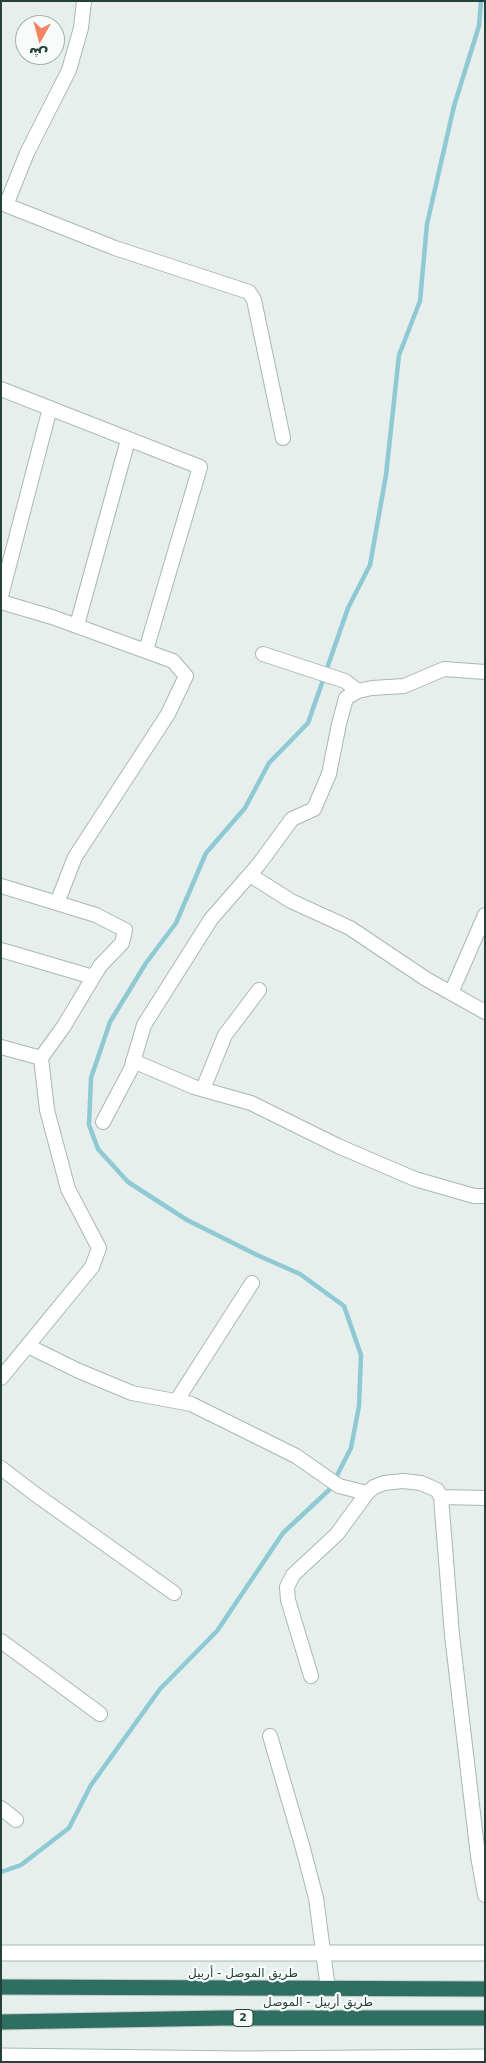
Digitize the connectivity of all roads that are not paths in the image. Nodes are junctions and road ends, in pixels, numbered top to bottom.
1 (84, 1) edge
2 (4, 205) edge
3 (1, 389) edge
4 (50, 408) junction
5 (283, 438) dead end
6 (128, 440) junction
7 (1, 596) edge
8 (1, 602) edge
9 (77, 625) junction
10 (146, 650) junction
11 (263, 654) dead end
12 (485, 672) edge
13 (358, 691) junction
14 (250, 875) junction
15 (1, 886) edge
16 (57, 903) junction
17 (485, 915) edge
18 (1, 950) edge
19 (93, 977) junction
20 (260, 990) dead end
21 (451, 993) junction
22 (485, 1012) edge
23 (1, 1047) edge
24 (41, 1058) junction
25 (134, 1061) junction
26 (203, 1089) junction
27 (103, 1122) dead end
28 (485, 1196) edge
29 (252, 1284) dead end
30 (28, 1346) junction
31 (1, 1378) edge
32 (177, 1400) junction
33 (1, 1468) edge
34 (367, 1493) junction
35 (441, 1497) junction
36 (485, 1498) edge
37 (174, 1593) dead end
38 (1, 1641) edge
39 (311, 1676) dead end
40 (100, 1714) dead end
41 (270, 1736) dead end
42 (1, 1808) edge
43 (16, 1820) dead end
44 (485, 1895) edge
45 (1, 1953) edge
46 (323, 1953) junction
47 (485, 1953) edge
48 (1, 1987) edge
49 (328, 1989) junction
50 (485, 1989) edge
51 (485, 2018) edge
52 (1, 2022) edge
53 (1, 2056) edge
54 (485, 2057) edge
55 (142, 2059) edge
56 (338, 2060) edge

1 - 2 street
2 - 5 street
3 - 4 street
4 - 6 street
4 - 7 street
6 - 9 street
6 - 10 street
8 - 9 street
9 - 10 street
10 - 16 street
11 - 13 street
12 - 13 street
13 - 14 street
14 - 21 street
14 - 25 street
15 - 16 street
16 - 19 street
17 - 21 street
18 - 19 street
19 - 24 street
20 - 26 street
21 - 22 street
23 - 24 street
24 - 30 street
25 - 26 street
25 - 27 street
26 - 28 street
29 - 32 street
30 - 31 street
30 - 32 street
32 - 34 street
33 - 37 street
34 - 35 street
34 - 39 street
35 - 36 street
35 - 44 street
38 - 40 street
41 - 46 street
42 - 43 street
45 - 46 main road
46 - 47 main road
46 - 49 street
48 - 49 highway, طريق الموصل - أربيل
49 - 50 highway, طريق الموصل - أربيل
51 - 52 highway, طريق أربيل - الموصل / 2
53 - 55 main road
54 - 56 main road
55 - 56 main road

